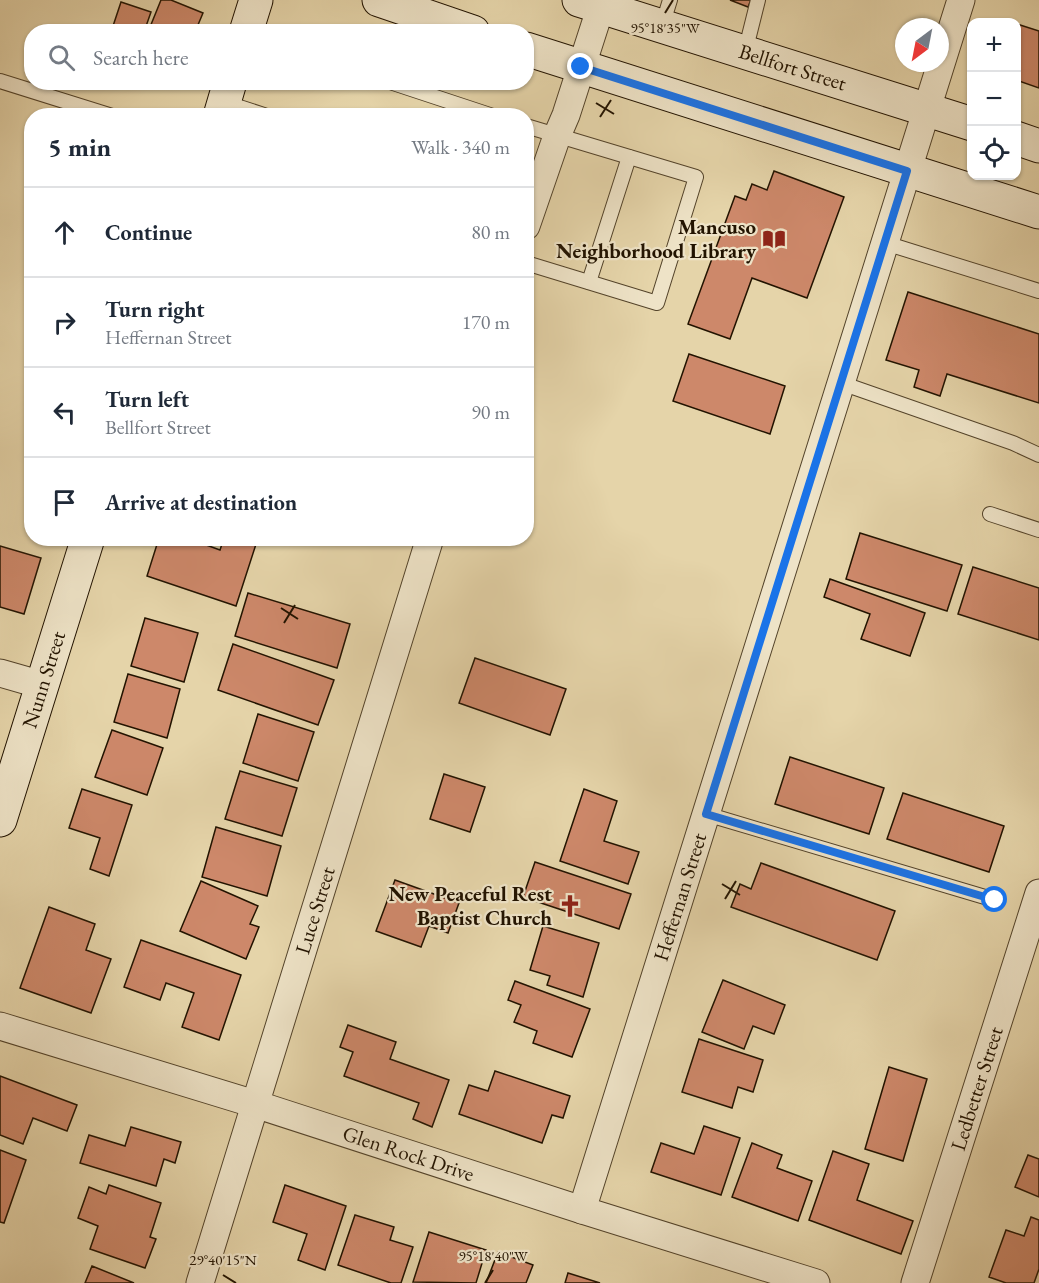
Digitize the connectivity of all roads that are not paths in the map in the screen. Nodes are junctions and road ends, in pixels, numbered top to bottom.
1 (256, 0) edge
2 (379, 0) edge
3 (758, 0) edge
4 (961, 0) edge
5 (594, 2) edge
6 (666, 13) edge
7 (248, 24) edge
8 (450, 24) edge
9 (534, 52) edge
10 (745, 52) junction
11 (581, 67) junction
12 (0, 81) edge
13 (24, 88) edge
14 (29, 90) edge
15 (414, 90) edge
16 (225, 100) edge
17 (86, 108) edge
18 (246, 108) edge
19 (469, 108) edge
20 (926, 110) junction
21 (967, 122) edge
22 (534, 129) edge
23 (557, 136) junction
24 (1021, 139) edge
25 (1039, 146) edge
26 (629, 157) junction
27 (907, 171) junction
28 (534, 192) edge
29 (1039, 212) edge
30 (885, 243) junction
31 (534, 265) edge
32 (589, 282) junction
33 (1039, 291) edge
34 (841, 383) junction
35 (1039, 455) edge
36 (990, 514) dead end
37 (1039, 530) edge
38 (85, 546) edge
39 (428, 546) edge
40 (0, 672) edge
41 (42, 685) junction
42 (706, 814) junction
43 (0, 820) edge
44 (1039, 893) edge
45 (995, 900) dead end
46 (0, 1026) edge
47 (255, 1104) junction
48 (582, 1210) junction
49 (200, 1283) edge
50 (816, 1283) edge
51 (915, 1283) edge

1 - 7 main road
2 - 8 main road
3 - 10 lane
4 - 20 street, Heffernan Street
5 - 6 main road, Bellfort Street
5 - 11 street
6 - 10 main road, Bellfort Street
9 - 11 main road
10 - 20 main road, Bellfort Street
11 - 23 street
11 - 27 main road
12 - 13 lane
14 - 17 lane
15 - 19 lane
16 - 18 lane
20 - 21 main road, Bellfort Street
20 - 27 street, Heffernan Street
22 - 23 lane
23 - 26 lane
23 - 28 street
24 - 25 main road
26 - 32 lane
26 - 32 lane
27 - 29 main road
27 - 30 street, Heffernan Street
30 - 33 lane
30 - 34 street, Heffernan Street
31 - 32 lane
34 - 35 lane
34 - 42 street, Heffernan Street
36 - 37 lane
38 - 41 main road, Nunn Street
39 - 47 street, Luce Street
40 - 41 street
41 - 43 main road, Nunn Street
42 - 45 lane
42 - 48 street, Heffernan Street
44 - 51 street, Ledbetter Street
46 - 47 street, Glen Rock Drive
47 - 48 street, Glen Rock Drive
47 - 49 street, Luce Street
48 - 50 street, Glen Rock Drive

